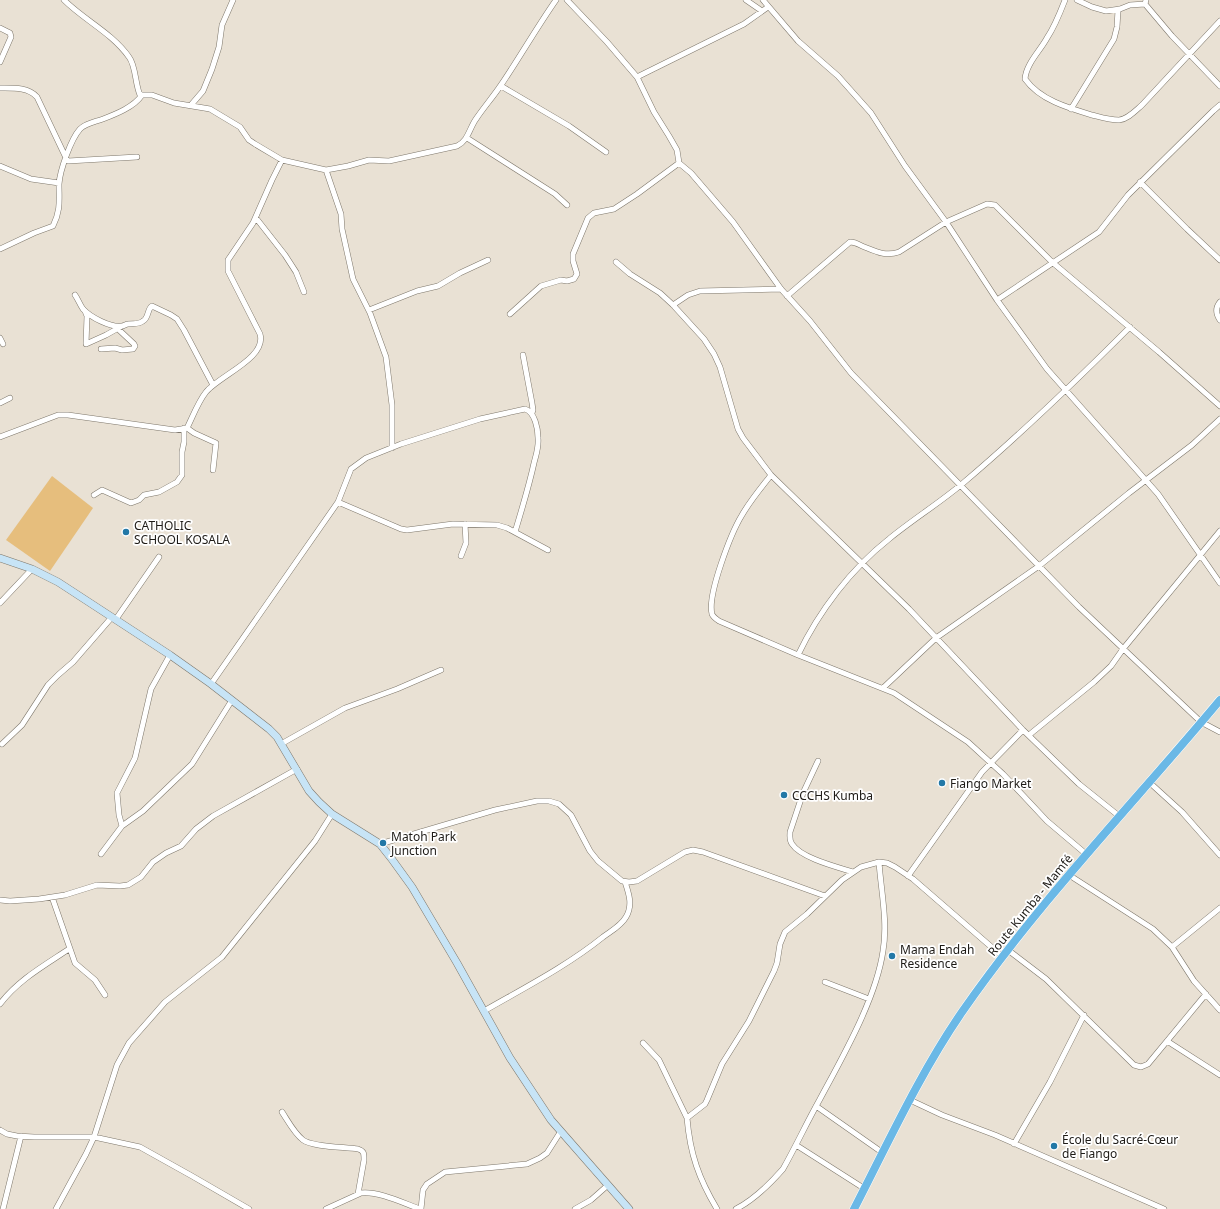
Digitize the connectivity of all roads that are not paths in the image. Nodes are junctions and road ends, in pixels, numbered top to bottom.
1 (64, 0) edge
2 (233, 0) edge
3 (556, 0) edge
4 (567, 0) edge
5 (746, 0) edge
6 (763, 0) edge
7 (1065, 0) edge
8 (1077, 0) edge
9 (1146, 2) edge
10 (768, 7) junction
11 (1118, 10) junction
12 (762, 11) junction
13 (1220, 21) edge
14 (0, 28) edge
15 (1190, 55) junction
16 (0, 62) edge
17 (637, 77) junction
18 (501, 86) junction
19 (1220, 86) edge
20 (0, 88) edge
21 (142, 96) junction
22 (191, 105) junction
23 (1220, 105) edge
24 (1071, 109) junction
25 (466, 138) junction
26 (606, 152) dead end
27 (66, 157) junction
28 (137, 157) dead end
29 (282, 160) junction
30 (679, 163) junction
31 (0, 166) edge
32 (326, 170) junction
33 (1140, 182) junction
34 (59, 183) junction
35 (567, 206) dead end
36 (256, 218) junction
37 (946, 222) junction
38 (0, 249) edge
39 (488, 260) dead end
40 (1220, 260) edge
41 (616, 262) dead end
42 (1052, 262) junction
43 (781, 289) junction
44 (304, 292) dead end
45 (75, 295) dead end
46 (787, 296) junction
47 (997, 300) junction
48 (1220, 302) edge
49 (673, 305) junction
50 (369, 310) junction
51 (85, 311) junction
52 (510, 314) dead end
53 (1220, 320) edge
54 (120, 327) junction
55 (1130, 327) junction
56 (0, 338) edge
57 (3, 344) dead end
58 (102, 349) dead end
59 (523, 355) dead end
60 (213, 385) junction
61 (1066, 391) junction
62 (10, 398) dead end
63 (0, 403) edge
64 (1220, 406) edge
65 (532, 413) junction
66 (1220, 419) edge
67 (185, 428) junction
68 (0, 437) edge
69 (392, 448) junction
70 (212, 470) dead end
71 (771, 475) junction
72 (1146, 480) junction
73 (960, 485) junction
74 (94, 495) dead end
75 (338, 502) junction
76 (465, 524) junction
77 (1220, 531) edge
78 (515, 532) junction
79 (548, 550) dead end
80 (1200, 554) junction
81 (461, 556) dead end
82 (159, 557) dead end
83 (0, 558) edge
84 (862, 562) junction
85 (1039, 566) junction
86 (32, 569) junction
87 (1220, 583) edge
88 (0, 603) edge
89 (114, 618) junction
90 (936, 638) junction
91 (1123, 649) junction
92 (170, 655) junction
93 (798, 655) junction
94 (441, 670) dead end
95 (210, 684) junction
96 (883, 688) junction
97 (232, 700) junction
98 (1220, 700) edge
99 (1202, 722) junction
100 (1023, 730) junction
101 (1220, 732) edge
102 (1029, 735) junction
103 (2, 744) dead end
104 (281, 744) junction
105 (818, 761) dead end
106 (991, 762) junction
107 (297, 769) junction
108 (1149, 782) junction
109 (332, 814) junction
110 (1119, 816) junction
111 (122, 826) junction
112 (380, 844) junction
113 (101, 854) dead end
114 (1086, 854) junction
115 (1220, 854) edge
116 (879, 862) junction
117 (853, 872) junction
118 (908, 876) junction
119 (1069, 876) junction
120 (625, 882) junction
121 (825, 896) junction
122 (52, 897) junction
123 (0, 900) edge
124 (1220, 908) edge
125 (1172, 947) junction
126 (69, 949) junction
127 (1008, 950) junction
128 (1003, 957) junction
129 (825, 982) dead end
130 (1206, 994) junction
131 (105, 995) dead end
132 (869, 999) junction
133 (0, 1004) edge
134 (1220, 1010) edge
135 (484, 1011) junction
136 (1084, 1015) junction
137 (1167, 1041) junction
138 (643, 1043) dead end
139 (1220, 1075) edge
140 (910, 1100) junction
141 (816, 1106) junction
142 (282, 1112) dead end
143 (687, 1118) junction
144 (0, 1130) edge
145 (561, 1131) junction
146 (21, 1136) junction
147 (94, 1137) junction
148 (1014, 1144) junction
149 (796, 1145) junction
150 (883, 1153) junction
151 (608, 1185) junction
152 (865, 1188) junction
153 (358, 1194) junction
154 (4, 1209) edge
155 (56, 1209) edge
156 (248, 1209) edge
157 (326, 1209) edge
158 (420, 1209) edge
159 (575, 1209) edge
160 (629, 1209) edge
161 (717, 1209) edge
162 (736, 1209) edge
163 (854, 1209) edge
164 (1164, 1209) edge

1 - 21 street
2 - 22 street
3 - 18 street
4 - 17 street
5 - 12 street
6 - 10 street
7 - 24 street
8 - 11 street
9 - 11 street
9 - 15 street
10 - 12 street
10 - 37 street
11 - 24 street
12 - 17 street
13 - 15 street
14 - 16 street
15 - 19 street
15 - 24 street
17 - 30 street
18 - 25 street
18 - 26 street
20 - 27 street
21 - 22 street
21 - 27 street
22 - 29 street
23 - 33 street
25 - 32 street
25 - 35 street
27 - 28 street
27 - 34 street
29 - 32 street
29 - 36 street
30 - 43 street
30 - 52 street
31 - 34 street
32 - 50 street
33 - 40 street
33 - 42 street
34 - 38 street
36 - 44 street
36 - 60 street
37 - 42 street
37 - 46 street
37 - 47 street
39 - 50 street
41 - 49 street
42 - 47 street
42 - 55 street
43 - 46 street
43 - 49 street
45 - 51 street
46 - 73 street
47 - 61 street
48 - 53 street
49 - 71 street
50 - 69 street
51 - 54 street
51 - 54 street
54 - 58 street
54 - 60 street
55 - 61 street
55 - 64 street
56 - 57 street
59 - 65 street
60 - 67 street
61 - 72 street
61 - 73 street
62 - 63 street
65 - 69 street
65 - 78 street
66 - 72 street
67 - 68 street
67 - 70 street
67 - 74 street
69 - 75 street
71 - 84 street
71 - 93 street
72 - 80 street
72 - 85 street
73 - 84 street
73 - 85 street
75 - 76 street
75 - 95 street
76 - 78 street
76 - 81 street
77 - 80 street
78 - 79 street
80 - 87 street
80 - 91 street
82 - 89 street
83 - 86 main road
84 - 90 street
84 - 93 street
85 - 90 street
85 - 91 street
86 - 88 street
86 - 89 main road
89 - 92 main road
89 - 103 street
90 - 96 street
90 - 100 street
91 - 99 street
91 - 102 street
92 - 95 main road
92 - 111 street
93 - 96 street
94 - 104 street
95 - 97 main road
96 - 106 street
97 - 104 main road
97 - 111 street
98 - 99 highway, Route Kumba - Mamfé
99 - 101 street
99 - 108 highway, Route Kumba - Mamfé
100 - 102 street
100 - 106 street
102 - 110 street
104 - 107 main road
105 - 117 street
106 - 114 street
106 - 118 street
107 - 109 main road
107 - 122 street
108 - 110 highway, Route Kumba - Mamfé
108 - 115 street
109 - 112 main road
109 - 147 street
110 - 114 highway, Route Kumba - Mamfé
111 - 113 street
112 - 120 street
112 - 135 main road
114 - 119 highway, Route Kumba - Mamfé
116 - 117 street
116 - 118 street
116 - 132 street
117 - 121 street
118 - 128 street
119 - 125 street
119 - 127 highway, Route Kumba - Mamfé
120 - 121 street
120 - 135 street
121 - 143 street
122 - 123 street
122 - 126 street
124 - 125 street
125 - 130 street
126 - 131 street
126 - 133 street
127 - 128 highway, Route Kumba - Mamfé
127 - 136 street
128 - 140 highway, Route Kumba - Mamfé
129 - 132 street
130 - 134 street
130 - 137 street
132 - 141 street
135 - 145 main road
136 - 137 street
136 - 148 street
137 - 139 street
138 - 143 street
140 - 148 street
140 - 150 highway, Route Kumba - Mamfé
141 - 149 street
141 - 150 street
142 - 153 street
143 - 161 street
144 - 146 street
145 - 151 main road
145 - 158 street
146 - 147 street
146 - 154 street
147 - 155 street
147 - 156 street
148 - 164 street
149 - 152 street
149 - 162 street
150 - 152 highway, Route Kumba - Mamfé
151 - 159 street
151 - 160 main road
152 - 163 highway, Route Kumba - Mamfé
153 - 157 street
153 - 158 street

